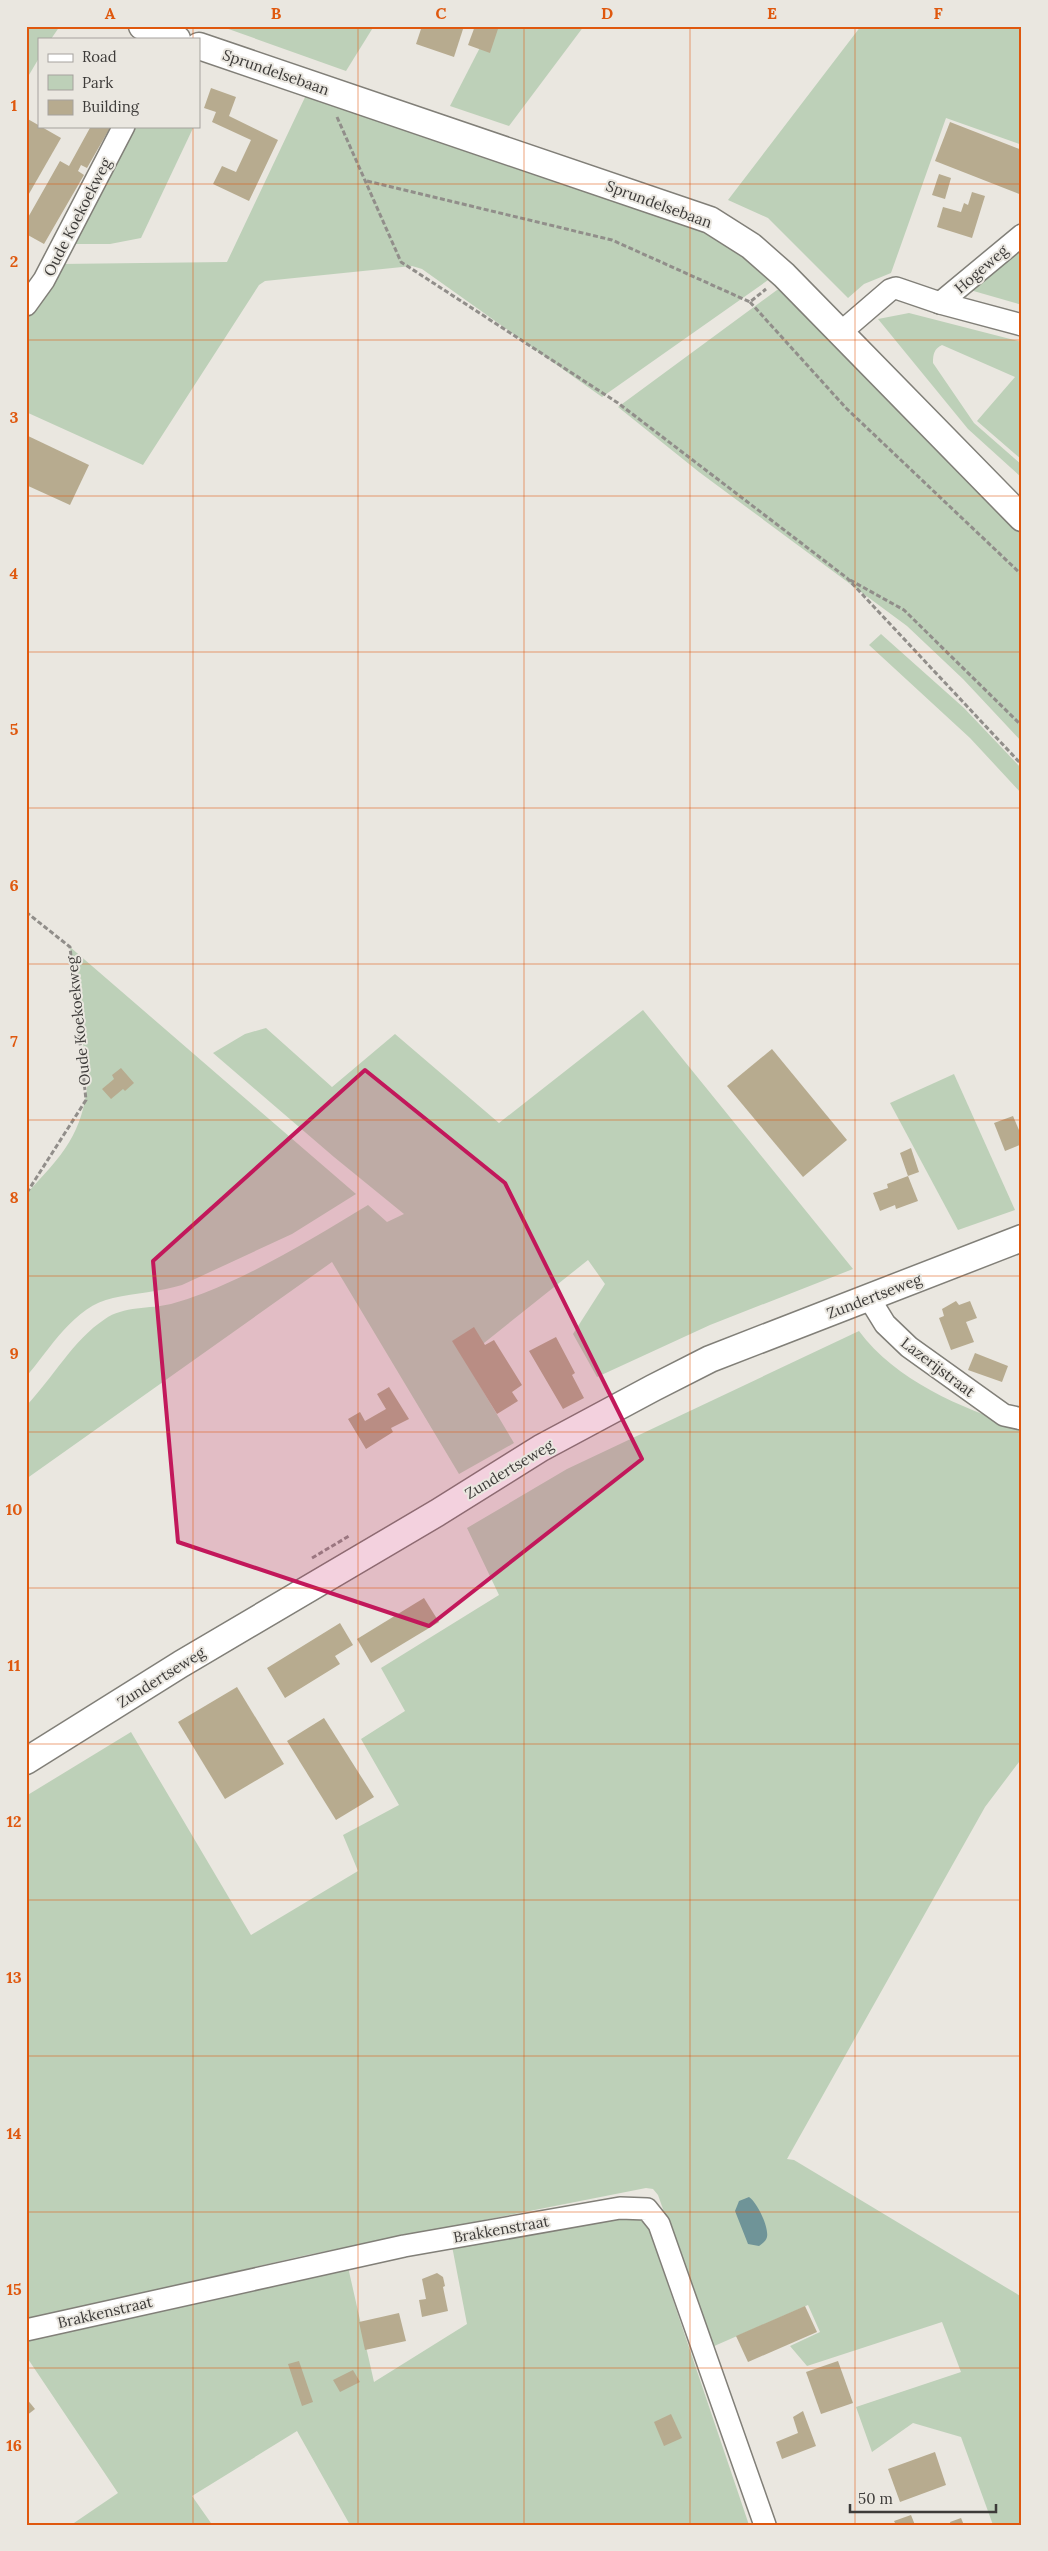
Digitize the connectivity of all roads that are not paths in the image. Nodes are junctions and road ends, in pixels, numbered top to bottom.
1 (142, 26) edge
2 (172, 38) edge
3 (200, 46) edge
4 (123, 128) edge
5 (1022, 235) edge
6 (940, 303) junction
7 (26, 305) edge
8 (1022, 325) edge
9 (840, 333) junction
10 (1022, 518) edge
11 (1022, 1238) edge
12 (869, 1298) junction
13 (1022, 1419) edge
14 (26, 1761) edge
15 (26, 2330) edge
16 (765, 2525) edge

1 - 2 street
3 - 9 street, Sprundelsebaan
4 - 7 street, Oude Koekoekweg
5 - 6 street, Hogeweg
6 - 8 street, Hogeweg
6 - 9 street, Hogeweg
9 - 10 street, Sprundelsebaan
11 - 12 street, Zundertseweg
12 - 13 street, Lazerijstraat
12 - 14 street, Zundertseweg
15 - 16 street, Brakkenstraat

